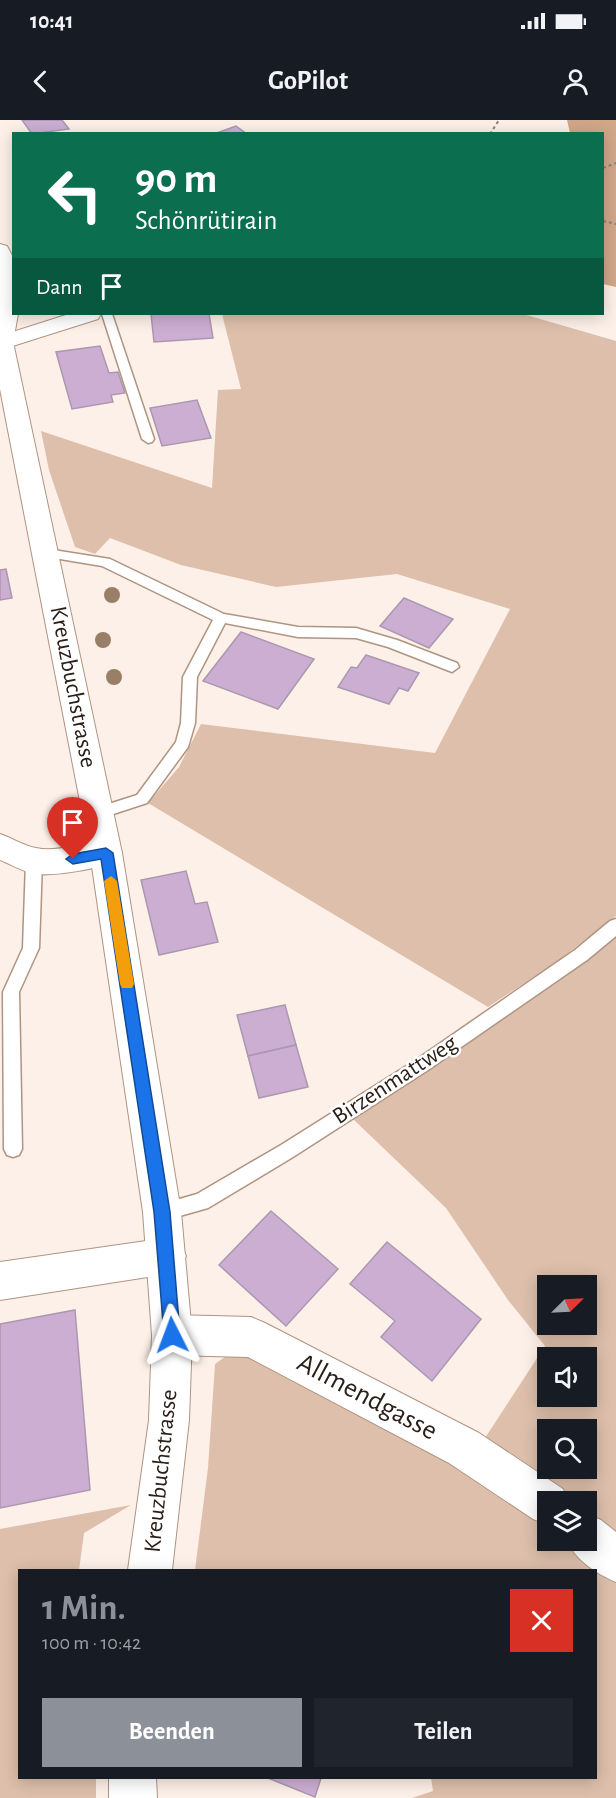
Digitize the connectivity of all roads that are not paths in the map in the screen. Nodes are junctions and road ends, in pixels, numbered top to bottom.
1 (0, 250) edge
2 (87, 315) edge
3 (107, 315) edge
4 (1, 341) edge
5 (148, 439) dead end
6 (47, 553) junction
7 (221, 618) junction
8 (452, 667) dead end
9 (98, 813) junction
10 (0, 846) edge
11 (106, 853) junction
12 (34, 861) junction
13 (616, 926) edge
14 (13, 1149) dead end
15 (162, 1212) junction
16 (167, 1256) junction
17 (0, 1281) edge
18 (172, 1335) junction
19 (537, 1497) edge
20 (597, 1544) edge
21 (616, 1560) edge
22 (150, 1569) edge
23 (133, 1779) edge
24 (133, 1798) edge

1 - 4 street, Kreuzbuchstrasse
2 - 4 street
3 - 5 lane
4 - 6 street, Kreuzbuchstrasse
6 - 7 lane
6 - 9 street, Kreuzbuchstrasse
7 - 8 lane
7 - 9 lane
9 - 11 street, Kreuzbuchstrasse
10 - 12 street
11 - 12 street
11 - 15 street, Kreuzbuchstrasse
12 - 14 lane
13 - 15 lane, Birzenmattweg
15 - 16 street, Kreuzbuchstrasse
16 - 17 street
16 - 18 street, Kreuzbuchstrasse
18 - 19 street, Allmendgasse
18 - 22 street, Kreuzbuchstrasse
20 - 21 street
23 - 24 street

